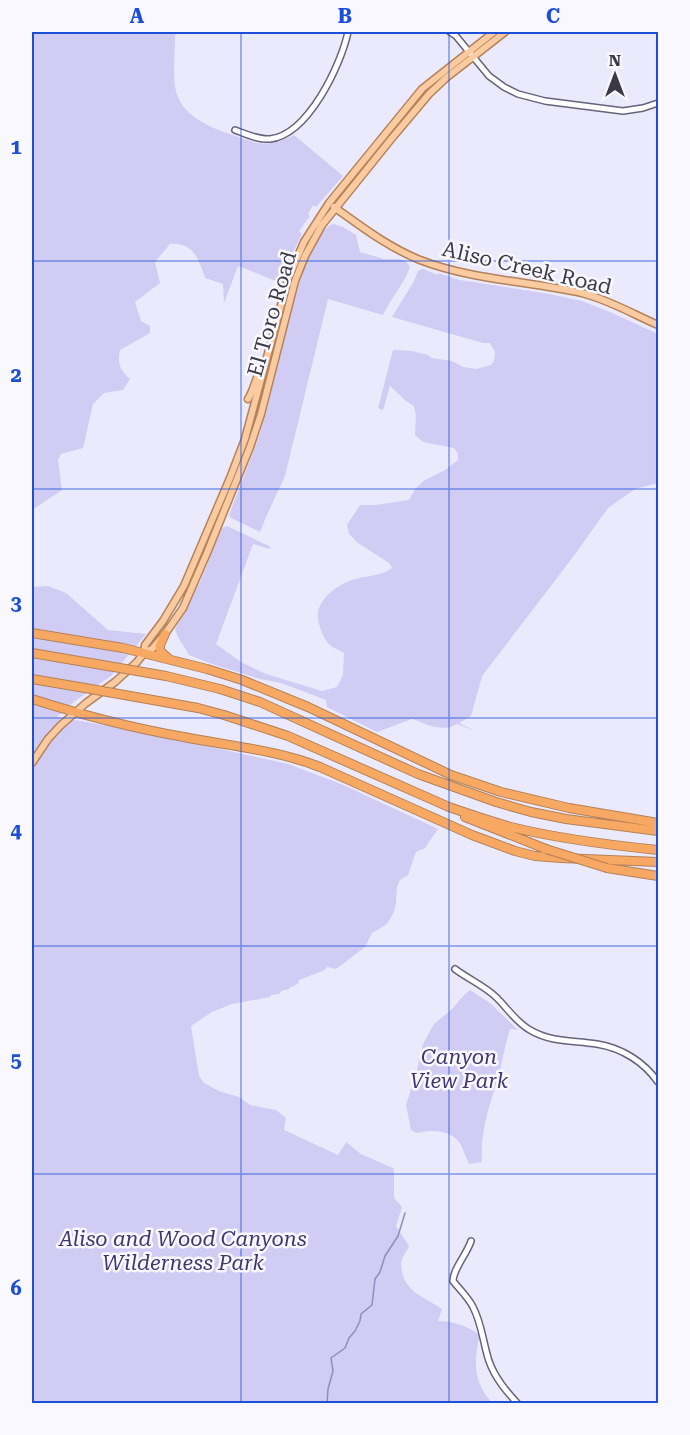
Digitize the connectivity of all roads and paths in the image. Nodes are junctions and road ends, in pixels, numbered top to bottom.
1 (348, 32) edge
2 (450, 32) edge
3 (494, 32) edge
4 (506, 32) edge
5 (471, 53) junction
6 (658, 103) edge
7 (235, 130) dead end
8 (329, 203) junction
9 (336, 208) junction
10 (658, 325) edge
11 (263, 367) junction
12 (248, 399) dead end
13 (32, 633) edge
14 (165, 634) junction
15 (32, 653) edge
16 (144, 653) junction
17 (169, 659) junction
18 (32, 679) edge
19 (32, 699) edge
20 (75, 712) junction
21 (32, 763) edge
22 (449, 807) junction
23 (658, 823) edge
24 (658, 831) edge
25 (658, 850) edge
26 (658, 862) edge
27 (658, 876) edge
28 (455, 969) dead end
29 (658, 1082) edge
30 (471, 1241) dead end
31 (518, 1404) edge

1 - 7 street
2 - 5 street
3 - 5 main road, El Toro Road
4 - 5 main road, El Toro Road
5 - 6 street
5 - 8 main road, El Toro Road
5 - 9 main road, El Toro Road
8 - 9 main road, Aliso Creek Road
8 - 11 main road, El Toro Road
9 - 10 main road, Aliso Creek Road
9 - 14 main road, El Toro Road
11 - 12 main road
11 - 16 main road, El Toro Road
13 - 16 highway
14 - 16 main road, El Toro Road
14 - 17 highway
15 - 24 highway, bridge
16 - 17 highway
16 - 20 main road, El Toro Road
17 - 23 highway
18 - 22 highway, bridge
19 - 20 highway
20 - 21 main road, El Toro Road
20 - 26 highway
22 - 25 highway
22 - 27 highway, bridge
28 - 29 street
30 - 31 street

